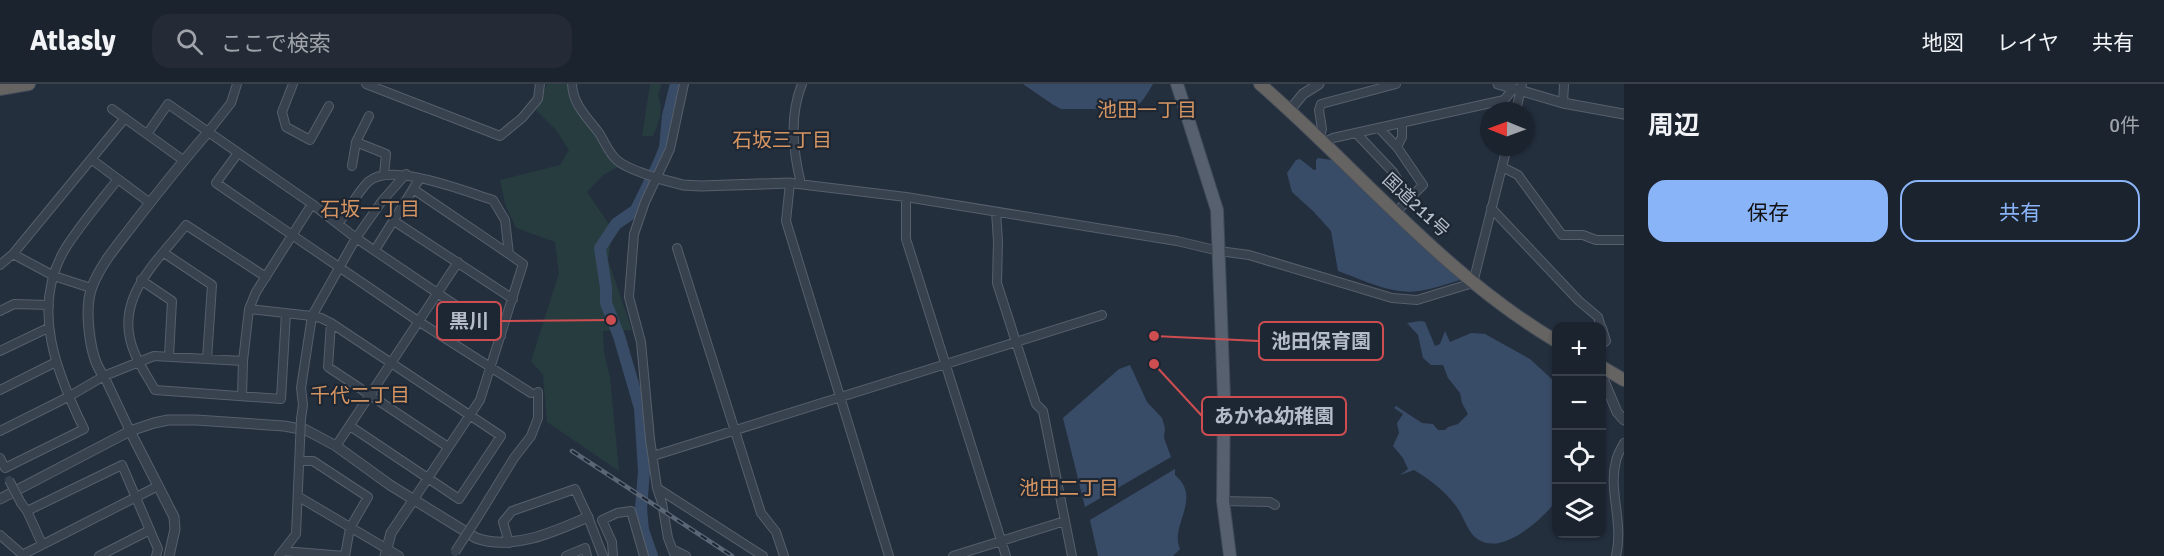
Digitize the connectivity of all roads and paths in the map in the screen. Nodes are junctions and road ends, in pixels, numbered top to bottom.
1 (29, 84) edge
2 (237, 84) edge
3 (293, 84) edge
4 (366, 84) edge
5 (540, 84) edge
6 (572, 84) edge
7 (684, 84) edge
8 (802, 84) edge
9 (1177, 84) edge
10 (1260, 84) edge
11 (1319, 84) edge
12 (1396, 84) edge
13 (1498, 84) edge
14 (1564, 84) edge
15 (1518, 88) edge
16 (0, 89) edge
17 (1563, 103) junction
18 (329, 106) dead end
19 (112, 109) dead end
20 (1290, 110) junction
21 (1624, 114) edge
22 (369, 116) dead end
23 (125, 118) junction
24 (1402, 123) junction
25 (1379, 128) junction
26 (208, 132) junction
27 (1356, 133) junction
28 (147, 134) junction
29 (1321, 141) junction
30 (356, 142) junction
31 (1397, 147) junction
32 (238, 153) junction
33 (1505, 156) edge
34 (91, 159) junction
35 (183, 160) junction
36 (352, 166) dead end
37 (1502, 167) junction
38 (406, 174) junction
39 (384, 175) junction
40 (420, 178) junction
41 (655, 178) junction
42 (118, 179) junction
43 (790, 183) junction
44 (801, 184) junction
45 (413, 189) junction
46 (906, 197) junction
47 (1409, 198) junction
48 (150, 203) junction
49 (312, 204) junction
50 (1491, 208) junction
51 (996, 212) junction
52 (1396, 212) junction
53 (394, 221) junction
54 (338, 224) junction
55 (292, 235) junction
56 (356, 238) junction
57 (1624, 240) edge
58 (677, 248) dead end
59 (375, 250) junction
60 (1219, 251) junction
61 (164, 253) junction
62 (509, 254) junction
63 (13, 255) junction
64 (458, 262) junction
65 (0, 265) edge
66 (339, 268) junction
67 (54, 276) junction
68 (266, 277) junction
69 (141, 280) junction
70 (1473, 283) junction
71 (91, 288) junction
72 (438, 292) junction
73 (513, 299) junction
74 (49, 305) junction
75 (249, 309) junction
76 (0, 311) edge
77 (286, 313) junction
78 (1102, 315) dead end
79 (312, 316) junction
80 (418, 321) junction
81 (1600, 322) edge
82 (331, 323) junction
83 (48, 328) junction
84 (501, 336) junction
85 (1552, 337) edge
86 (1016, 341) junction
87 (0, 351) edge
88 (169, 356) junction
89 (207, 359) junction
90 (139, 361) junction
91 (243, 361) junction
92 (56, 362) junction
93 (391, 363) junction
94 (946, 363) junction
95 (490, 368) junction
96 (1606, 369) edge
97 (104, 376) junction
98 (1624, 380) edge
99 (1606, 386) edge
100 (0, 390) edge
101 (370, 395) junction
102 (242, 396) junction
103 (841, 396) junction
104 (68, 397) junction
105 (470, 416) junction
106 (1624, 420) edge
107 (350, 426) junction
108 (734, 430) junction
109 (0, 431) edge
110 (130, 431) junction
111 (1624, 443) edge
112 (336, 446) junction
113 (448, 447) junction
114 (652, 456) junction
115 (0, 458) edge
116 (300, 461) junction
117 (428, 478) junction
118 (9, 480) dead end
119 (158, 486) junction
120 (657, 488) junction
121 (137, 497) junction
122 (298, 497) junction
123 (0, 499) edge
124 (414, 499) junction
125 (1223, 501) junction
126 (1275, 506) dead end
127 (27, 511) junction
128 (588, 517) junction
129 (1065, 521) junction
130 (350, 528) junction
131 (150, 530) junction
132 (0, 535) edge
133 (1002, 541) junction
134 (509, 543) junction
135 (42, 544) junction
136 (385, 552) edge
137 (281, 553) edge
138 (674, 553) edge
139 (454, 554) edge
140 (23, 555) edge
141 (99, 556) edge
142 (156, 556) edge
143 (169, 556) edge
144 (345, 556) edge
145 (399, 556) edge
146 (566, 556) edge
147 (587, 556) edge
148 (603, 556) edge
149 (613, 556) edge
150 (644, 556) edge
151 (686, 556) edge
152 (763, 556) edge
153 (784, 556) edge
154 (889, 556) edge
155 (953, 556) edge
156 (1006, 556) edge
157 (1072, 556) edge
158 (1230, 556) edge
159 (1616, 556) edge

1 - 16 highway
2 - 26 street
3 - 18 street
4 - 5 street
6 - 41 street
7 - 41 street
8 - 44 street
9 - 60 main road
10 - 20 highway, 国道211号
11 - 20 street
12 - 29 street
13 - 15 street
14 - 17 street
15 - 17 street
15 - 24 street
17 - 21 street
19 - 23 street
20 - 29 highway, 国道211号
22 - 30 street
23 - 28 street
23 - 34 street
24 - 25 street
24 - 31 street
25 - 27 street
25 - 31 street
26 - 28 street
26 - 32 street
26 - 35 street
27 - 29 street
27 - 47 street
28 - 35 street
29 - 52 highway, 国道211号
30 - 36 street
30 - 39 street
31 - 47 street
32 - 49 street
32 - 55 street
33 - 37 street
34 - 42 street
34 - 63 street
35 - 48 street
37 - 50 street
37 - 57 street
38 - 39 street
38 - 40 street
38 - 56 street
39 - 54 street
40 - 45 street
40 - 62 street
41 - 43 street
41 - 114 street
42 - 48 street
42 - 67 street
43 - 44 street
43 - 103 street
44 - 46 street
45 - 53 street
45 - 62 street
46 - 51 street
46 - 94 street
47 - 52 street
48 - 71 street
49 - 54 street
49 - 55 street
50 - 70 street
50 - 81 street
51 - 60 street
51 - 86 street
52 - 70 highway, 国道211号
53 - 59 street
53 - 64 street
54 - 56 street
55 - 66 street
55 - 68 street
56 - 59 street
56 - 66 street
58 - 108 street
59 - 72 street
60 - 70 street
60 - 125 main road
61 - 68 street
61 - 69 street
61 - 89 street
62 - 73 street
63 - 65 street
63 - 67 street
64 - 72 street
64 - 73 street
66 - 79 street
66 - 80 street
67 - 71 street
67 - 74 street
68 - 75 street
69 - 88 street
69 - 90 street
70 - 85 highway, 国道211号
71 - 97 street
72 - 80 street
72 - 84 street
73 - 84 street
74 - 76 street
74 - 83 street
75 - 77 street
75 - 91 street
77 - 79 street
77 - 102 street
78 - 86 street
79 - 82 street
79 - 116 street, bridge
80 - 93 street
80 - 95 street
82 - 93 street
82 - 101 street
83 - 87 street
83 - 92 street
84 - 95 street
86 - 94 street
86 - 129 street
88 - 89 street
88 - 90 street
89 - 91 street
90 - 97 street
90 - 102 street
91 - 102 street
92 - 100 street
92 - 104 street
93 - 101 street
93 - 105 street
94 - 103 street
94 - 133 street
95 - 105 street
95 - 139 street, bridge
96 - 98 highway
97 - 104 street
97 - 110 street
99 - 106 street
101 - 107 street
101 - 113 street
103 - 108 street
103 - 154 street
104 - 109 street
104 - 115 street
105 - 113 street
105 - 117 street
107 - 112 street
107 - 117 street
108 - 114 street
108 - 153 street
110 - 112 street
110 - 119 street
110 - 123 street
111 - 159 street
112 - 124 street
113 - 117 street
114 - 120 street
116 - 122 street
116 - 130 street
117 - 124 street
118 - 127 street, bridge
119 - 121 street
119 - 143 street
120 - 138 street
120 - 152 street
121 - 127 street
121 - 131 street
121 - 135 street
122 - 130 street
122 - 137 street
124 - 134 street
124 - 136 street
125 - 126 street
125 - 158 main road
127 - 135 street
128 - 134 street
128 - 134 street
128 - 148 street
129 - 133 street
129 - 157 street
130 - 136 street
130 - 144 street
131 - 141 street
131 - 142 street
132 - 140 street
133 - 155 street
133 - 156 street
135 - 140 street
136 - 145 street
137 - 144 street
138 - 151 street
146 - 147 street
149 - 150 street

